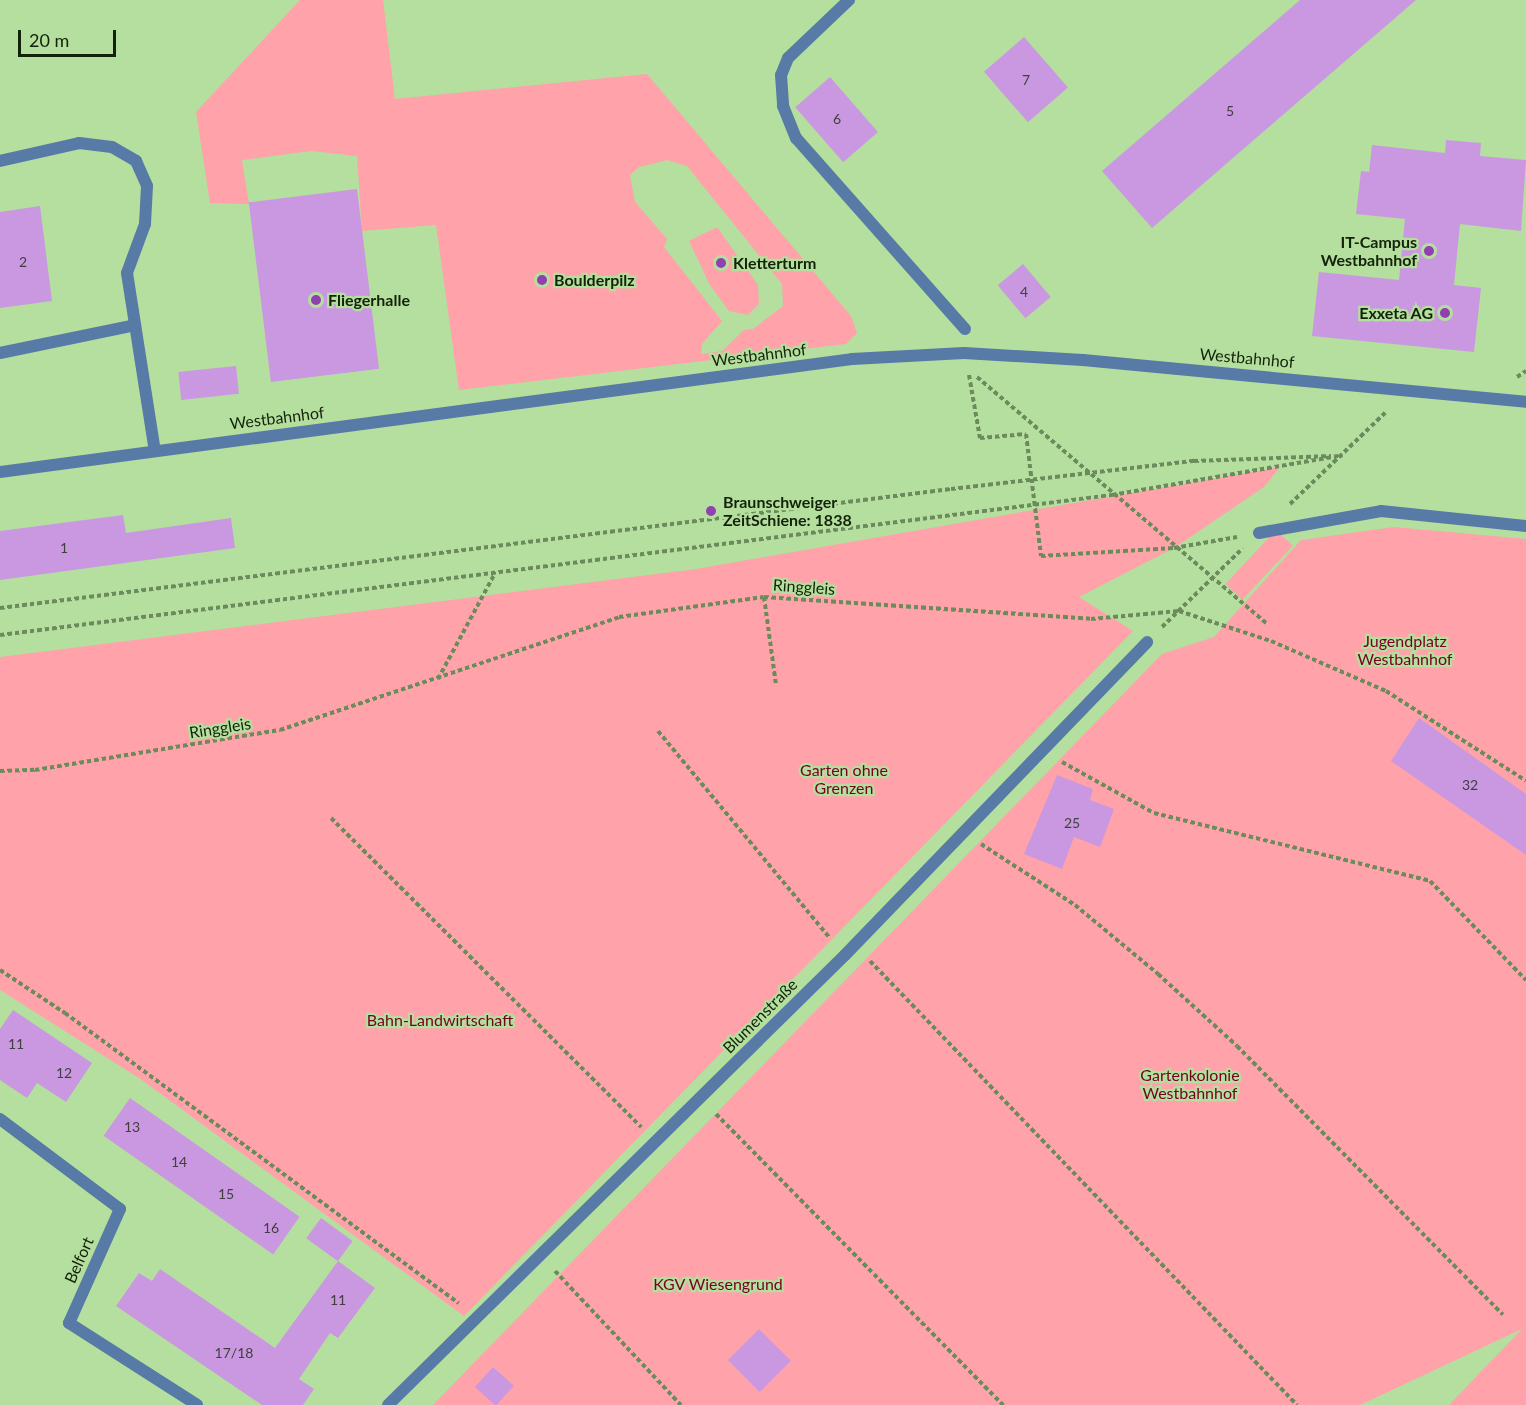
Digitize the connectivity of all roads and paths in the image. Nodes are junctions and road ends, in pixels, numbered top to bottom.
1 (849, 0) edge
2 (0, 161) edge
3 (135, 325) junction
4 (965, 329) dead end
5 (0, 353) edge
6 (1408, 389) junction
7 (1526, 402) edge
8 (155, 451) junction
9 (1343, 455) junction
10 (0, 472) edge
11 (1086, 473) junction
12 (1112, 495) junction
13 (1526, 526) edge
14 (1259, 533) joint
15 (1174, 548) junction
16 (494, 574) junction
17 (764, 597) junction
18 (0, 608) edge
19 (1266, 623) dead end
20 (0, 635) edge
21 (1147, 642) dead end
22 (438, 680) junction
23 (776, 685) dead end
24 (658, 731) dead end
25 (1043, 750) junction
26 (0, 771) edge
27 (1526, 781) edge
28 (331, 818) dead end
29 (963, 833) junction
30 (850, 951) junction
31 (0, 970) edge
32 (1526, 980) edge
33 (701, 1098) junction
34 (0, 1119) edge
35 (656, 1142) junction
36 (540, 1255) junction
37 (1503, 1315) dead end
38 (477, 1316) junction
39 (197, 1405) edge
40 (388, 1405) edge
41 (681, 1405) edge
42 (1003, 1405) edge
43 (1297, 1405) edge

1 - 4 street
2 - 3 street
3 - 5 street
3 - 8 street
6 - 7 street, Westbahnhof
6 - 8 street, Westbahnhof
6 - 9 path
8 - 10 street, Westbahnhof
9 - 11 path
9 - 12 path
11 - 12 path
11 - 15 path, bridge
11 - 18 path
12 - 15 path
12 - 16 path
13 - 14 street
14 - 15 path
15 - 19 path
16 - 20 path
16 - 22 path
17 - 22 path, Ringgleis
17 - 23 path
17 - 27 path, Ringgleis
21 - 25 street, Blumenstraße
22 - 26 path, Ringgleis
24 - 30 path
25 - 29 street, Blumenstraße
25 - 32 path
28 - 35 path
29 - 30 street, Blumenstraße
29 - 37 path
30 - 33 street, Blumenstraße
30 - 43 path
31 - 38 path
33 - 35 street, Blumenstraße
33 - 42 path
34 - 39 street, Belfort
35 - 36 street, Blumenstraße
36 - 38 street, Blumenstraße
36 - 41 path
38 - 40 street, Blumenstraße

